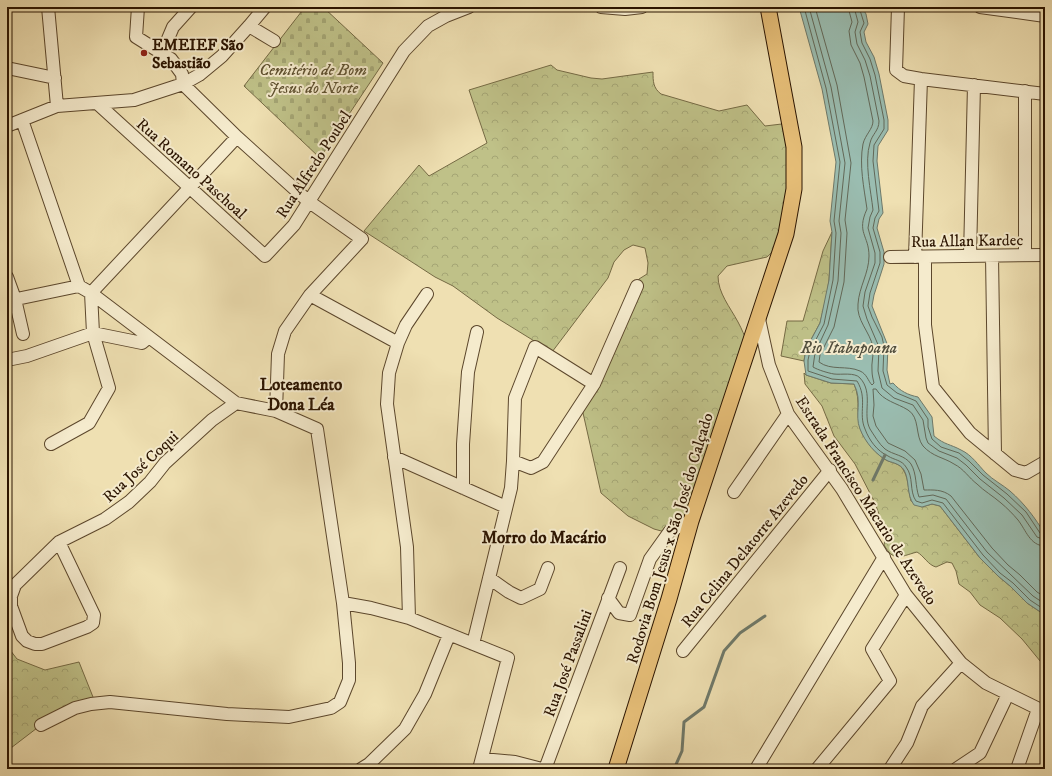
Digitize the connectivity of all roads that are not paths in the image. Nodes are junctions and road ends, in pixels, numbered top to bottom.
1 (48, 7) edge
2 (138, 7) edge
3 (191, 7) edge
4 (265, 7) edge
5 (469, 7) edge
6 (601, 7) edge
7 (642, 7) edge
8 (768, 7) edge
9 (898, 7) edge
10 (980, 7) edge
11 (1045, 16) edge
12 (250, 26) junction
13 (274, 41) dead end
14 (162, 53) junction
15 (7, 68) edge
16 (55, 78) junction
17 (921, 79) junction
18 (183, 84) junction
19 (974, 85) junction
20 (1025, 91) junction
21 (1045, 94) edge
22 (98, 104) junction
23 (57, 106) junction
24 (22, 120) junction
25 (7, 126) edge
26 (237, 137) junction
27 (190, 188) junction
28 (308, 201) junction
29 (1045, 255) edge
30 (265, 256) joint
31 (970, 256) junction
32 (992, 256) junction
33 (1025, 256) junction
34 (890, 257) dead end
35 (920, 257) junction
36 (7, 277) edge
37 (80, 286) junction
38 (637, 286) dead end
39 (91, 293) junction
40 (427, 294) dead end
41 (310, 295) junction
42 (11, 300) edge
43 (759, 319) junction
44 (477, 332) dead end
45 (92, 333) junction
46 (23, 334) dead end
47 (150, 337) junction
48 (398, 343) junction
49 (7, 360) edge
50 (594, 384) junction
51 (236, 404) junction
52 (276, 411) junction
53 (788, 414) junction
54 (50, 444) dead end
55 (995, 454) junction
56 (394, 457) junction
57 (513, 460) junction
58 (1045, 462) edge
59 (830, 470) junction
60 (463, 488) junction
61 (734, 492) dead end
62 (506, 507) junction
63 (692, 521) junction
64 (59, 542) junction
65 (884, 557) junction
66 (548, 568) dead end
67 (620, 568) dead end
68 (489, 578) junction
69 (906, 595) junction
70 (608, 598) junction
71 (343, 603) junction
72 (409, 618) junction
73 (450, 635) junction
74 (473, 644) junction
75 (683, 651) dead end
76 (961, 663) junction
77 (1008, 694) junction
78 (1042, 711) edge
79 (41, 726) dead end
80 (481, 764) edge
81 (361, 769) edge
82 (544, 769) edge
83 (616, 769) edge
84 (756, 769) edge
85 (817, 769) edge
86 (890, 769) edge
87 (956, 769) edge
88 (1017, 769) edge

1 - 16 street
2 - 14 street
3 - 14 street
4 - 12 street
5 - 28 street, Rua Alfredo Poubel
6 - 7 street
8 - 43 main road, Rodovia Bom Jesus x São José do Calçado
9 - 17 street
10 - 11 street
12 - 13 street
12 - 18 street
14 - 18 street
15 - 16 street
16 - 23 street
17 - 19 street
17 - 35 street
18 - 22 street
18 - 26 street
19 - 20 street
19 - 31 street
20 - 21 street
20 - 33 street
22 - 23 street
22 - 27 street, Rua Romano Paschoal
23 - 24 street
24 - 25 street
24 - 37 street
26 - 27 street
26 - 28 street
27 - 30 street, Rua Romano Paschoal
27 - 39 street
28 - 30 street, Rua Alfredo Poubel
28 - 41 street
29 - 33 street, Rua Allan Kardec
31 - 32 street, Rua Allan Kardec
31 - 35 street, Rua Allan Kardec
32 - 33 street, Rua Allan Kardec
32 - 55 street
34 - 35 street, Rua Allan Kardec
35 - 55 street
36 - 42 street
37 - 39 street
37 - 42 street
38 - 50 street
39 - 45 street
39 - 47 street
40 - 48 street
41 - 48 street
41 - 52 street
42 - 46 street
43 - 53 street, Estrada Francisco Macario de Azevedo
43 - 63 main road, Rodovia Bom Jesus x São José do Calçado
44 - 60 street
45 - 47 street
45 - 49 street
45 - 54 street
47 - 51 street
48 - 56 street
50 - 57 street
50 - 57 street
51 - 52 street
51 - 64 street, Rua José Coqui
52 - 71 street
53 - 59 street, Estrada Francisco Macario de Azevedo
53 - 61 street
55 - 58 street
56 - 60 street
56 - 72 street
57 - 62 street
59 - 65 street, Estrada Francisco Macario de Azevedo
59 - 75 street, Rua Celina Delatorre Azevedo
60 - 62 street
62 - 68 street
63 - 70 street
63 - 83 main road, Rodovia Bom Jesus x São José do Calçado
64 - 64 street, Rua José Coqui
65 - 69 street, Estrada Francisco Macario de Azevedo
65 - 84 street
66 - 68 street
67 - 70 street, Rua José Passalini
68 - 74 street
69 - 76 street, Estrada Francisco Macario de Azevedo
69 - 85 street
70 - 82 street, Rua José Passalini
71 - 72 street
71 - 79 street
72 - 73 street
73 - 74 street
73 - 81 street
74 - 80 street
76 - 77 street, Estrada Francisco Macario de Azevedo
76 - 86 street
77 - 78 street, Estrada Francisco Macario de Azevedo
77 - 87 street
78 - 88 street
80 - 82 street

